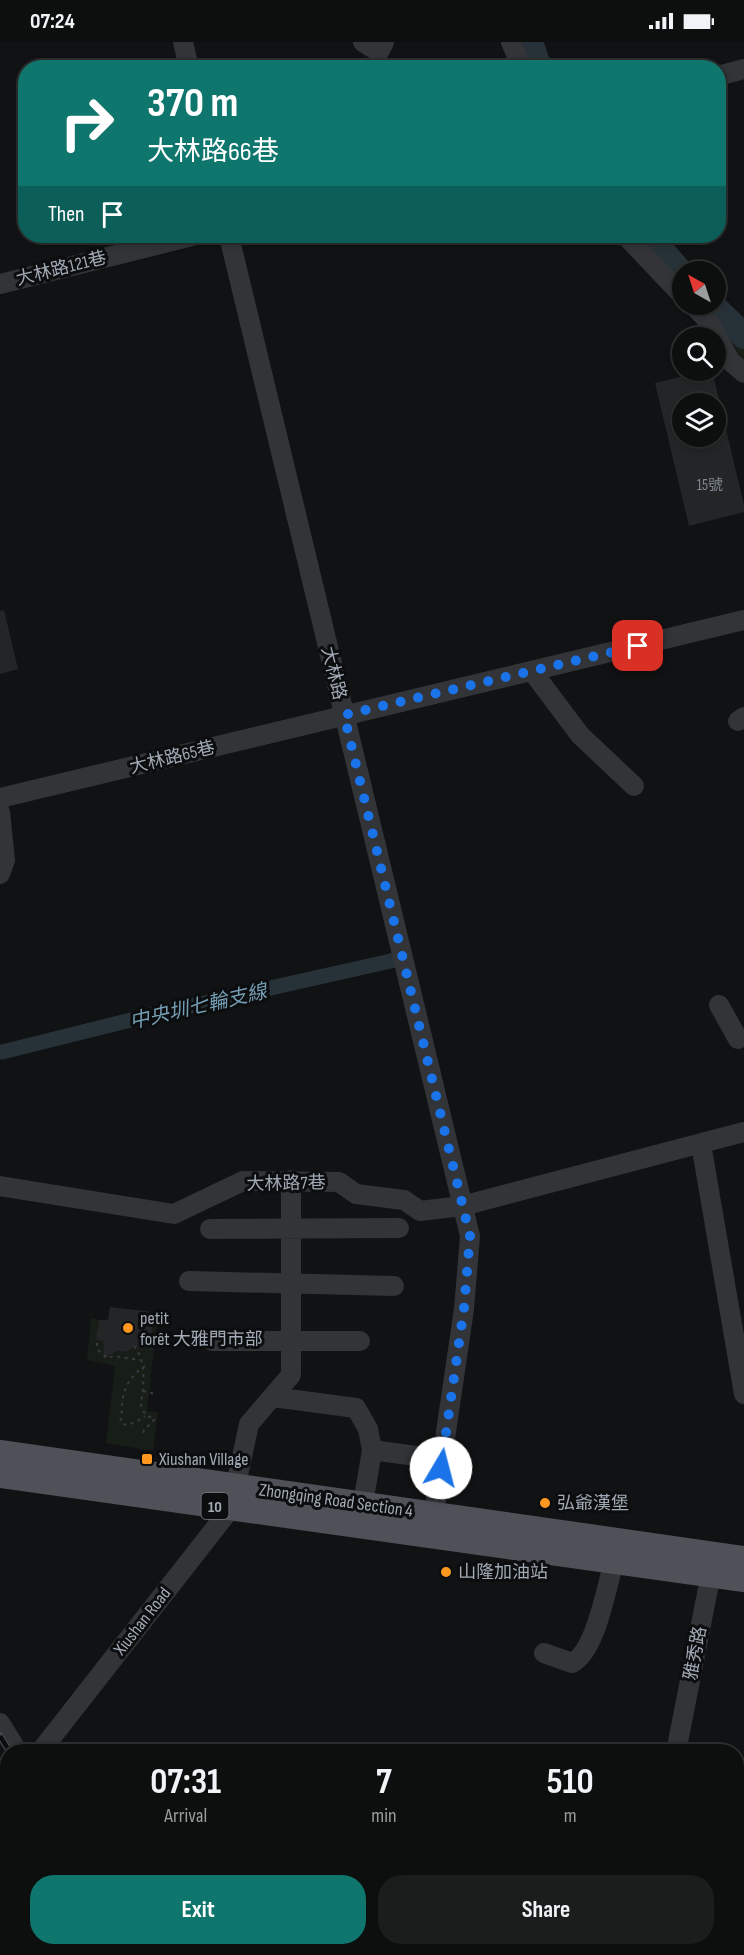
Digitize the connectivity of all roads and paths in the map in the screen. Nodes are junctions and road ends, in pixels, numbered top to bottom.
1 (183, 42) edge
2 (511, 42) edge
3 (187, 60) edge
4 (519, 60) edge
5 (744, 69) edge
6 (726, 74) edge
7 (164, 243) edge
8 (231, 243) edge
9 (633, 243) edge
10 (0, 284) edge
11 (672, 284) edge
12 (702, 315) edge
13 (744, 373) edge
14 (744, 621) edge
15 (532, 671) junction
16 (344, 715) junction
17 (634, 786) dead end
18 (0, 798) edge
19 (0, 812) edge
20 (0, 874) edge
21 (719, 1005) dead end
22 (742, 1040) edge
23 (744, 1132) edge
24 (701, 1144) junction
25 (291, 1180) junction
26 (0, 1186) edge
27 (462, 1206) junction
28 (291, 1228) junction
29 (399, 1228) dead end
30 (210, 1229) dead end
31 (189, 1281) dead end
32 (291, 1284) junction
33 (394, 1286) dead end
34 (151, 1341) dead end
35 (212, 1341) dead end
36 (291, 1341) junction
37 (360, 1341) dead end
38 (161, 1342) dead end
39 (97, 1343) dead end
40 (134, 1346) dead end
41 (140, 1359) junction
42 (145, 1366) junction
43 (142, 1391) junction
44 (155, 1394) dead end
45 (744, 1394) edge
46 (273, 1397) junction
47 (146, 1416) junction
48 (143, 1434) dead end
49 (372, 1450) junction
50 (0, 1452) edge
51 (416, 1456) dead end
52 (0, 1476) edge
53 (234, 1497) junction
54 (363, 1504) junction
55 (432, 1525) junction
56 (744, 1558) edge
57 (614, 1562) junction
58 (712, 1565) junction
59 (744, 1580) edge
60 (544, 1653) dead end
61 (0, 1723) edge
62 (13, 1744) edge
63 (46, 1744) edge
64 (678, 1744) edge

1 - 3 street
2 - 4 street
5 - 6 street
7 - 10 street, 大林路121巷
8 - 16 street, 大林路
9 - 11 street
12 - 13 street
14 - 15 street, 大林路65巷
15 - 16 street, 大林路65巷
15 - 17 street
16 - 18 street, 大林路65巷
16 - 27 street, 大林路
19 - 20 street
21 - 22 street
23 - 24 street, 大林路7巷
24 - 27 street, 大林路7巷
24 - 45 street
25 - 26 street, 大林路7巷
25 - 27 street, 大林路7巷
25 - 28 street
27 - 55 street, 大林路
28 - 29 street
28 - 30 street
28 - 32 street
31 - 32 street
32 - 33 street
32 - 36 street
34 - 38 path
35 - 36 street
36 - 37 street
36 - 46 street
39 - 41 path
40 - 41 path
41 - 42 path
42 - 43 path
42 - 47 path
43 - 44 path
43 - 47 path
46 - 49 street
46 - 53 street
47 - 48 path
49 - 51 street
49 - 54 street
50 - 53 main road, Zhongqing Road Section 4 / 10
52 - 53 main road, Zhongqing Road Section 4 / 10
53 - 54 main road, Zhongqing Road Section 4 / 10
53 - 55 main road, Zhongqing Road Section 4 / 10
53 - 63 street, Xiushan Road
54 - 55 main road, Zhongqing Road Section 4 / 10
55 - 57 main road, Zhongqing Road Section 4 / 10
55 - 58 main road, Zhongqing Road Section 4 / 10
56 - 58 main road, Zhongqing Road Section 4 / 10
57 - 58 main road, Zhongqing Road Section 4 / 10
57 - 60 street
58 - 59 main road, Zhongqing Road Section 4 / 10
58 - 64 street, 雅秀路
61 - 62 street

